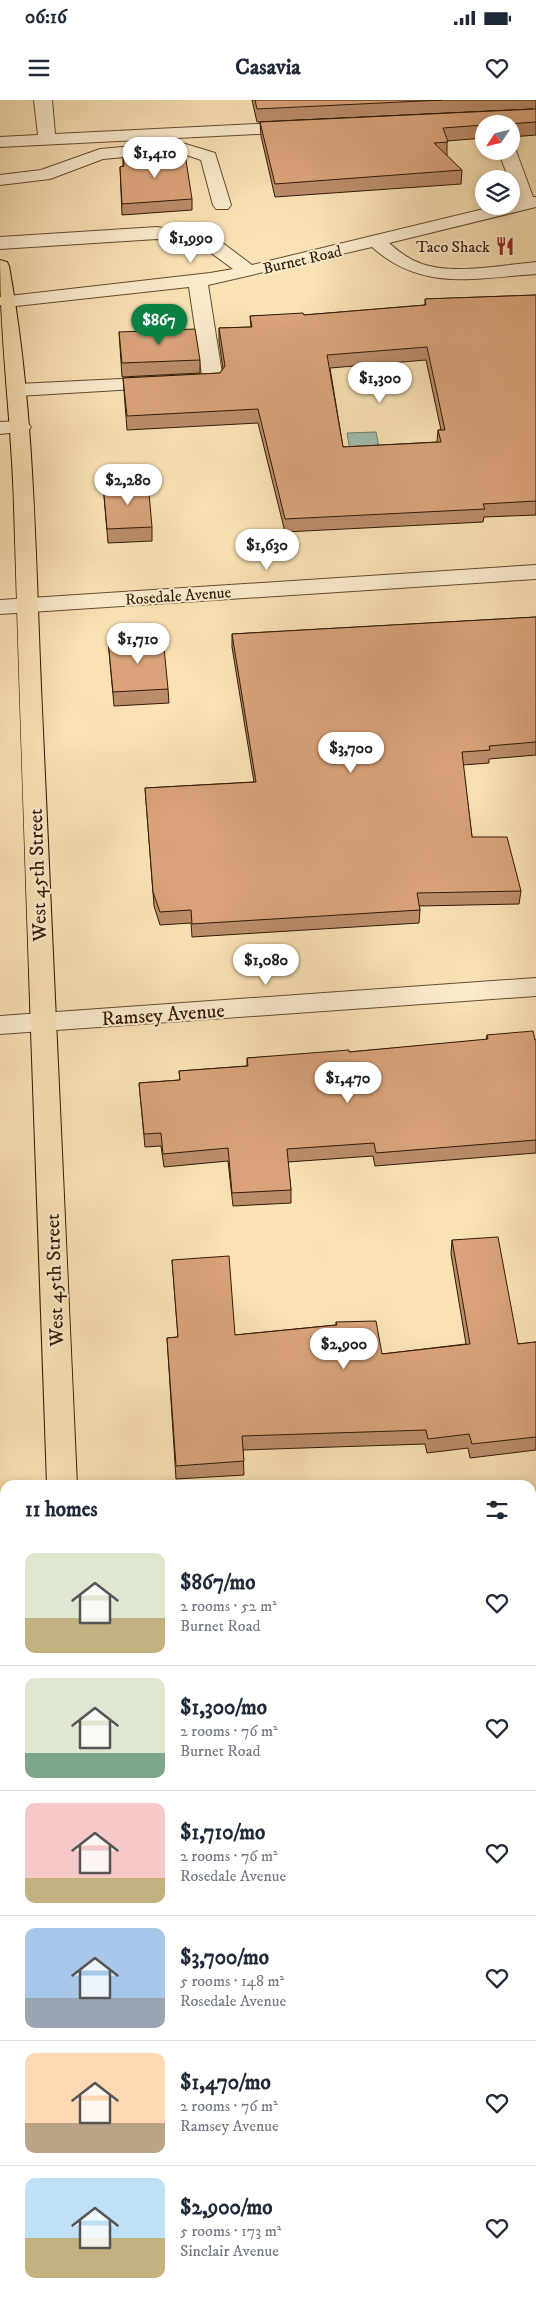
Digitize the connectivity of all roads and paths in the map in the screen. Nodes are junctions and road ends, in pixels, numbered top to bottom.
1 (43, 100) edge
2 (315, 126) edge
3 (47, 140) junction
4 (0, 142) edge
5 (511, 160) edge
6 (0, 180) edge
7 (532, 203) edge
8 (222, 205) dead end
9 (376, 241) junction
10 (0, 243) edge
11 (0, 266) edge
12 (536, 268) edge
13 (248, 271) junction
14 (198, 280) junction
15 (4, 301) edge
16 (18, 390) junction
17 (11, 427) edge
18 (536, 572) edge
19 (26, 605) junction
20 (0, 607) edge
21 (536, 987) edge
22 (44, 1022) junction
23 (0, 1025) edge
24 (62, 1480) edge

1 - 3 street
2 - 3 street
3 - 4 street
5 - 7 street
6 - 8 street
7 - 9 street, Burnet Road
9 - 12 street
9 - 13 street, Burnet Road
10 - 13 street
11 - 15 main road, West 45th Street
13 - 14 street, Burnet Road
14 - 15 street, Burnet Road
14 - 16 street
15 - 16 main road, West 45th Street
16 - 17 main road, West 45th Street
17 - 19 main road, West 45th Street
18 - 19 street, Rosedale Avenue
19 - 20 street, Rosedale Avenue
19 - 22 main road, West 45th Street
21 - 22 street, Ramsey Avenue
22 - 23 street, Ramsey Avenue
22 - 24 main road, West 45th Street

